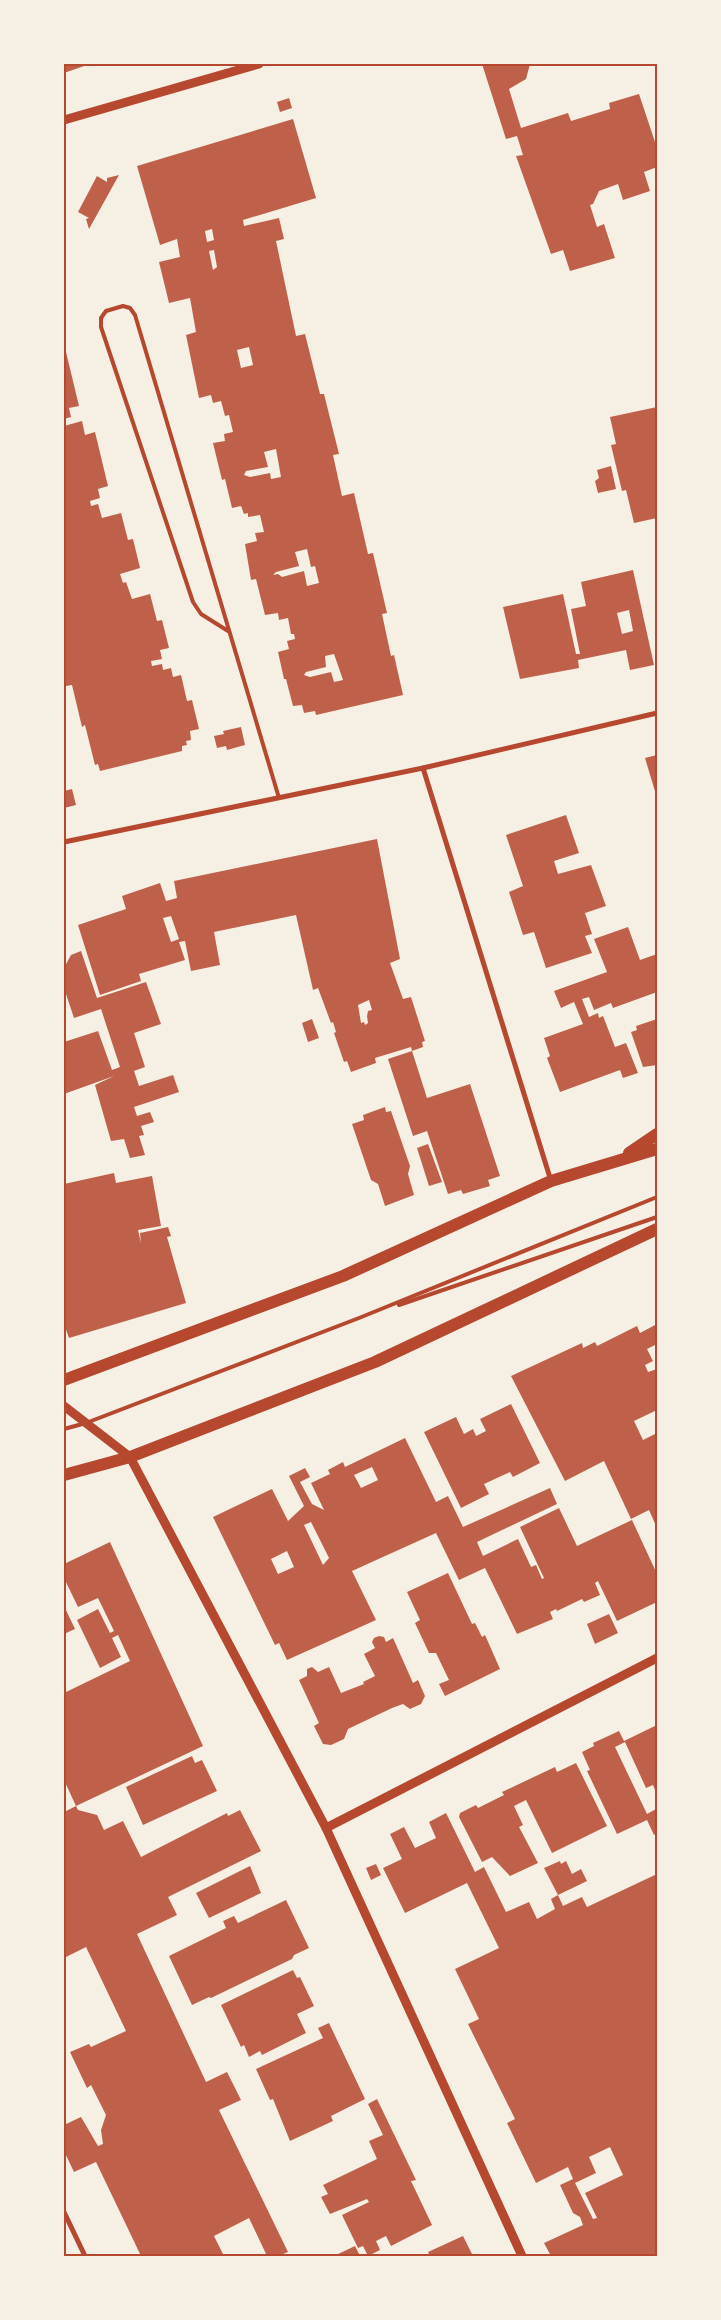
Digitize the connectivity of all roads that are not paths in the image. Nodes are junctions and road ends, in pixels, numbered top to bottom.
1 (259, 64) edge
2 (64, 120) edge
3 (228, 631) junction
4 (657, 713) edge
5 (423, 768) junction
6 (278, 798) junction
7 (64, 842) edge
8 (657, 1134) edge
9 (657, 1148) edge
10 (618, 1160) junction
11 (551, 1181) junction
12 (657, 1197) edge
13 (657, 1217) edge
14 (657, 1229) edge
15 (359, 1318) junction
16 (64, 1380) edge
17 (64, 1406) edge
18 (86, 1423) junction
19 (64, 1429) edge
20 (130, 1457) junction
21 (64, 1475) edge
22 (657, 1658) edge
23 (326, 1828) junction
24 (64, 2212) edge
25 (85, 2256) edge
26 (522, 2256) edge

1 - 2 street
3 - 3 lane
3 - 6 lane
4 - 5 street
5 - 6 street
5 - 11 street
6 - 7 street
8 - 10 main road
9 - 10 main road
10 - 11 main road
11 - 16 main road
12 - 15 lane
13 - 15 lane
14 - 20 main road
15 - 18 lane
17 - 18 street
18 - 19 lane
18 - 20 street
20 - 21 main road
20 - 23 street
22 - 23 street
23 - 26 street
24 - 25 street

